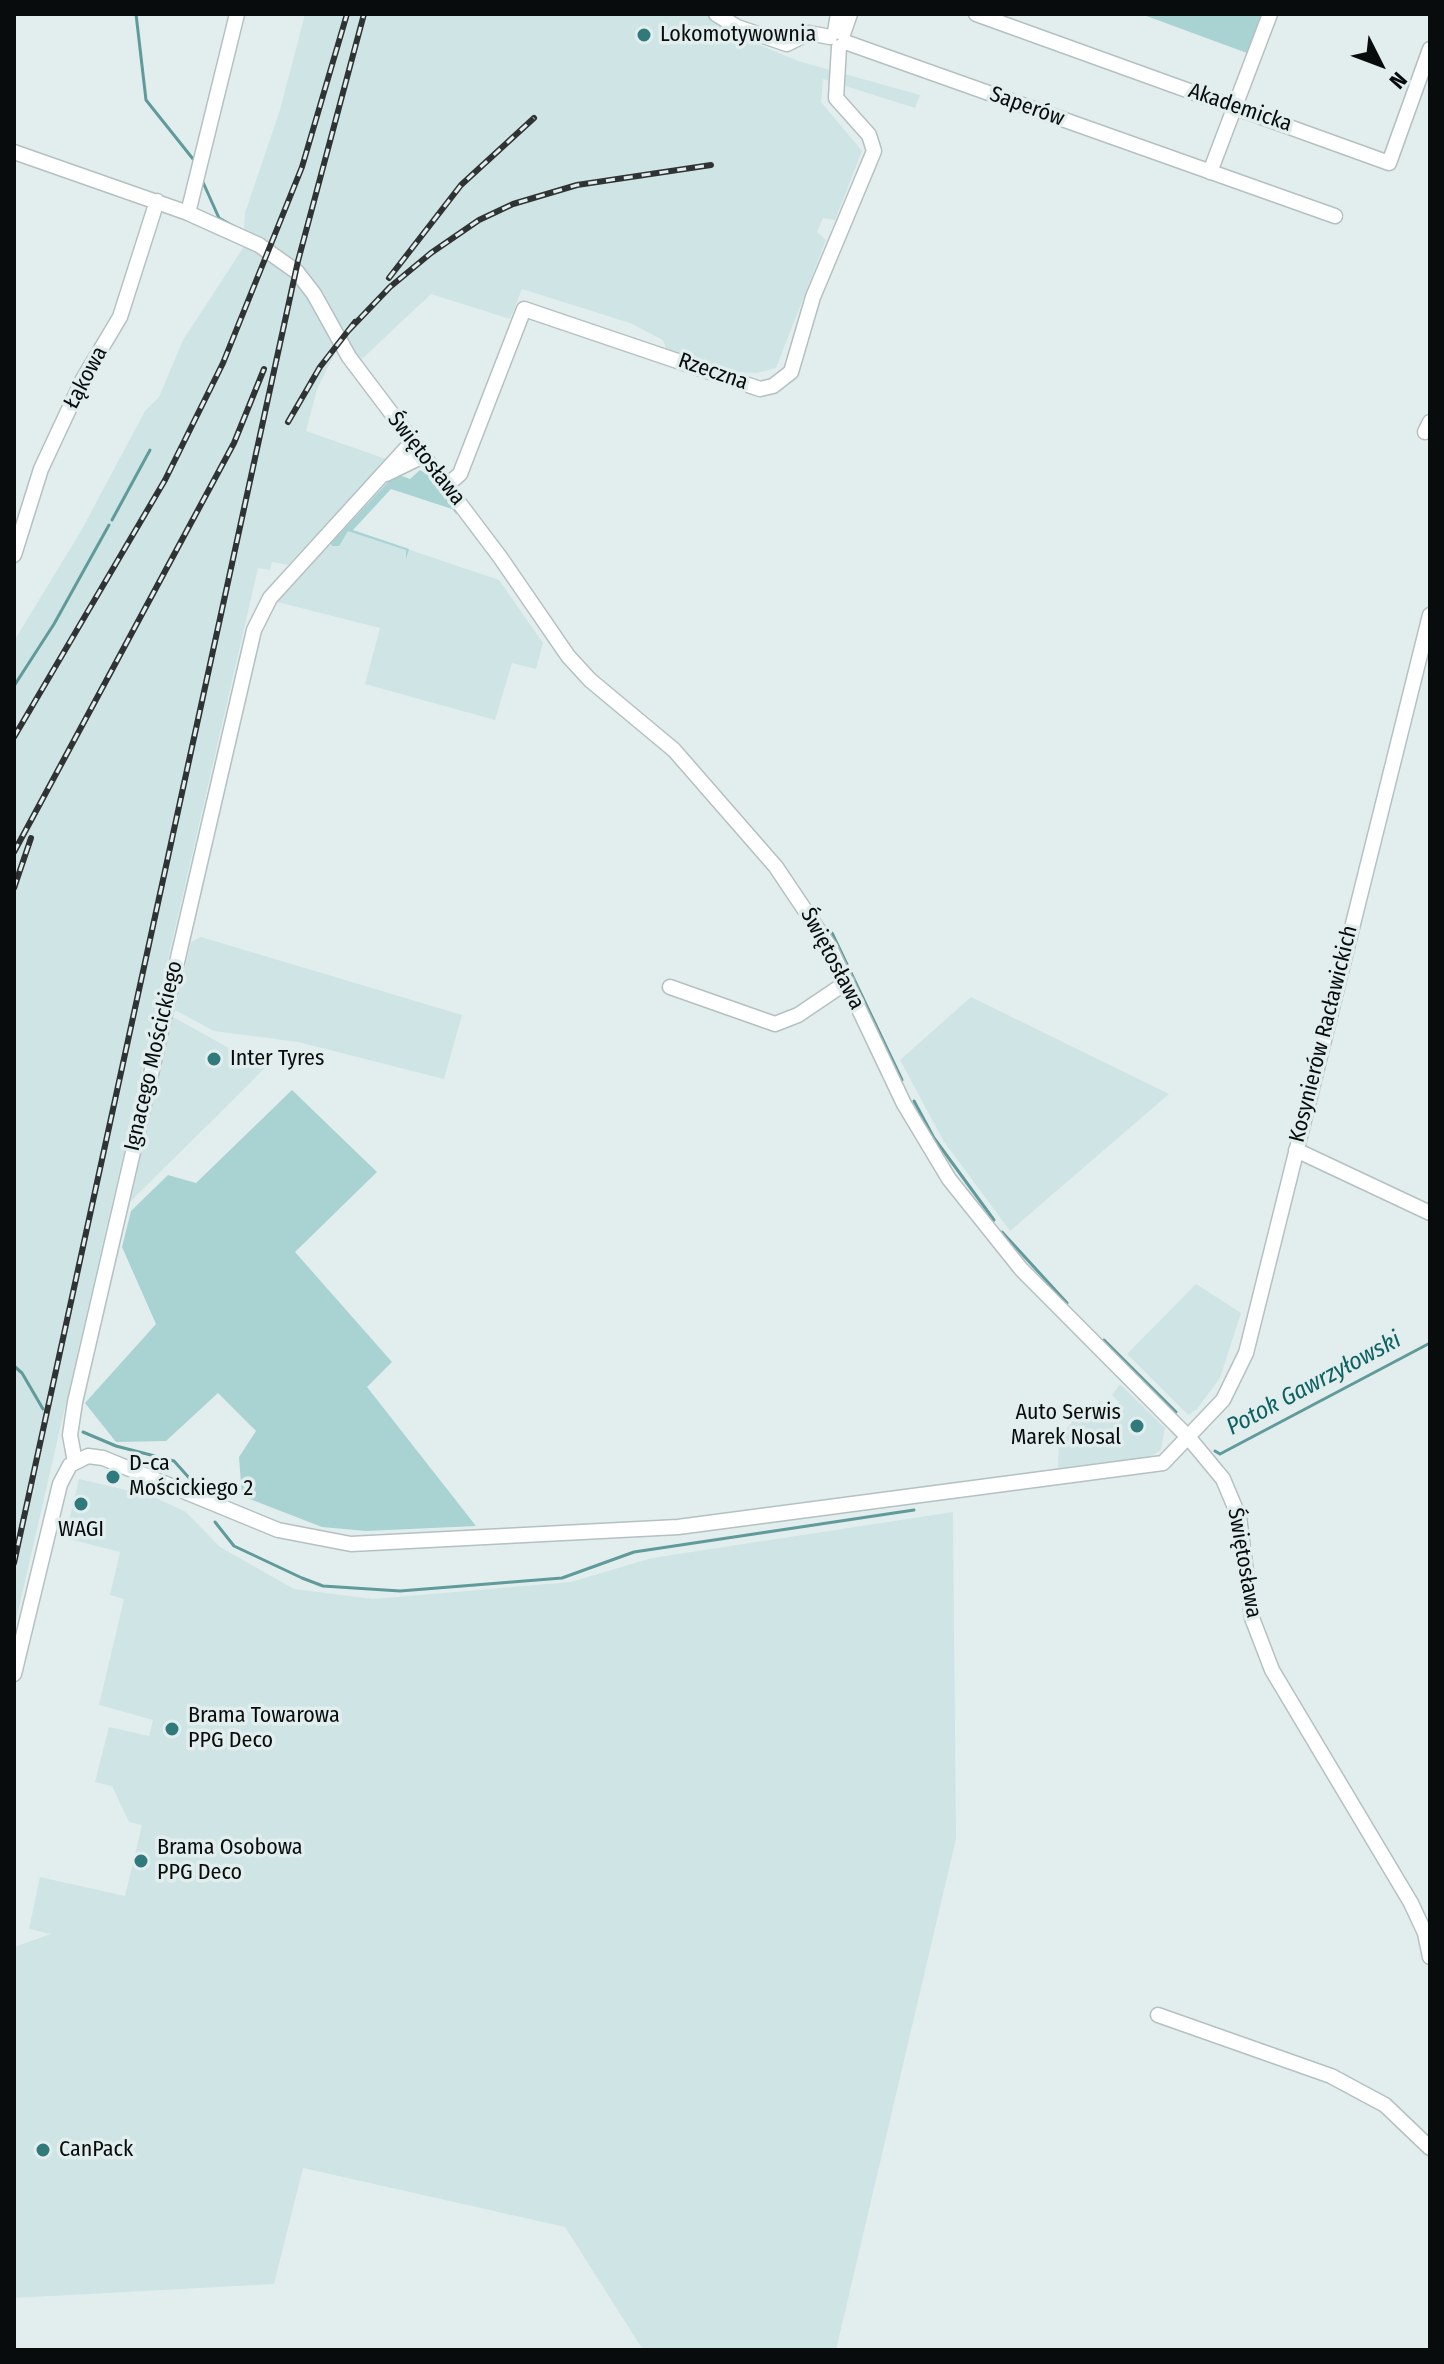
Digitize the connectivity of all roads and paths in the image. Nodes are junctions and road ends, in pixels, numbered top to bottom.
1 (237, 14) edge
2 (716, 14) edge
3 (838, 14) edge
4 (850, 14) edge
5 (976, 14) edge
6 (1270, 14) edge
7 (838, 39) junction
8 (1430, 49) edge
9 (1234, 106) junction
10 (14, 152) edge
11 (1210, 172) junction
12 (157, 201) junction
13 (188, 213) junction
14 (1335, 216) dead end
15 (412, 442) junction
16 (423, 456) junction
17 (382, 476) junction
18 (447, 485) junction
19 (14, 555) edge
20 (1430, 615) edge
21 (847, 982) junction
22 (670, 987) dead end
23 (1296, 1150) junction
24 (1430, 1213) edge
25 (1189, 1438) junction
26 (75, 1462) junction
27 (14, 1674) edge
28 (1430, 1957) edge
29 (1158, 2015) dead end
30 (1430, 2148) edge

1 - 13 street
2 - 7 street, Saperów
3 - 7 street
4 - 7 street
5 - 9 street, Akademicka
6 - 9 street
7 - 11 street, Saperów
7 - 18 street, Rzeczna
8 - 9 street, Akademicka
9 - 11 street
10 - 12 street, Świętosława
11 - 14 street, Saperów
12 - 13 street, Świętosława
12 - 19 street, Łąkowa
13 - 15 street, Świętosława
15 - 16 street, Świętosława
15 - 17 street, Ignacego Mościckiego
16 - 17 street, Ignacego Mościckiego
16 - 18 street, Świętosława
17 - 26 street, Ignacego Mościckiego
18 - 21 street, Świętosława
20 - 23 street, Kosynierów Racławickich
21 - 22 street
21 - 25 street, Świętosława
23 - 24 street
23 - 25 street, Kosynierów Racławickich
25 - 26 street, Kosynierów Racławickich
25 - 28 street, Świętosława
26 - 27 street
29 - 30 street

